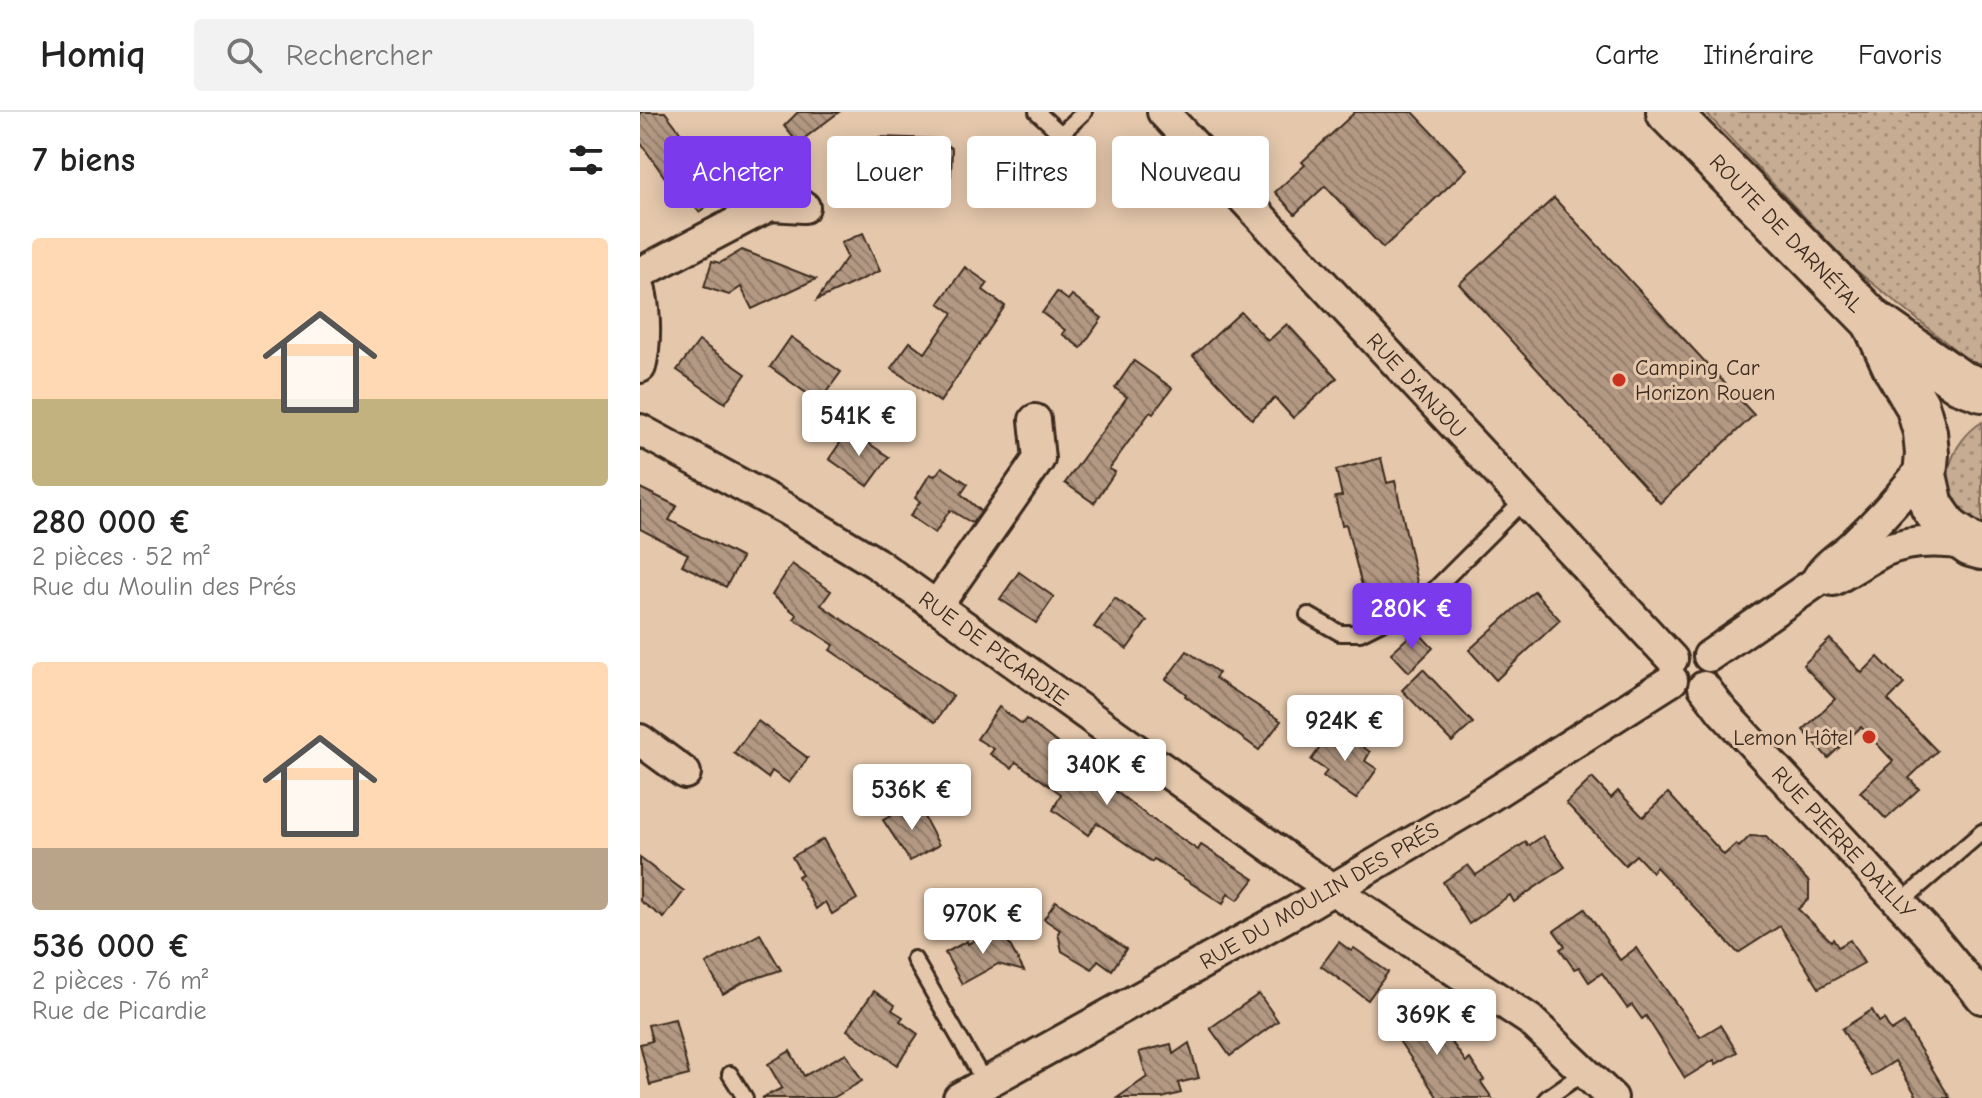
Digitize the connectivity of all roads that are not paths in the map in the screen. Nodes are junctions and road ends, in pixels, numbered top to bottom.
1 (1037, 112) edge
2 (1084, 112) edge
3 (1163, 112) edge
4 (1668, 112) edge
5 (764, 208) edge
6 (640, 273) edge
7 (640, 290) edge
8 (1873, 321) junction
9 (640, 367) edge
10 (1982, 390) edge
11 (1982, 399) edge
12 (1035, 420) dead end
13 (640, 430) edge
14 (1927, 459) junction
15 (1524, 500) junction
16 (1976, 546) edge
17 (1816, 582) junction
18 (936, 607) junction
19 (1308, 615) dead end
20 (1709, 656) junction
21 (1672, 669) junction
22 (1704, 687) junction
23 (640, 740) edge
24 (685, 773) dead end
25 (1982, 832) edge
26 (1332, 889) junction
27 (1900, 903) junction
28 (914, 959) dead end
29 (1982, 998) edge
30 (1586, 1071) junction
31 (730, 1074) dead end
32 (990, 1090) edge
33 (745, 1098) edge
34 (959, 1098) edge
35 (1547, 1098) edge
36 (1612, 1098) edge

1 - 2 lane
3 - 15 street, RUE D'ANJOU
4 - 8 main road, ROUTE DE DARNÉTAL
5 - 6 street
7 - 9 street
8 - 10 main road
8 - 14 main road
11 - 14 main road
12 - 18 street
13 - 18 street, RUE DE PICARDIE
14 - 16 main road
14 - 17 street
15 - 19 lane
15 - 21 street, RUE D'ANJOU
16 - 17 street
17 - 20 street
18 - 26 street, RUE DE PICARDIE
20 - 21 street
20 - 22 street
21 - 22 street
21 - 26 street, RUE DU MOULIN DES PRÉS
22 - 27 street, RUE PIERRE DAILLY
23 - 24 street
25 - 27 lane
26 - 30 street, RUE DE PICARDIE
26 - 32 street, RUE DU MOULIN DES PRÉS
27 - 29 street, RUE PIERRE DAILLY
28 - 32 lane
30 - 35 lane
30 - 36 street, RUE DE PICARDIE
31 - 33 lane
32 - 34 street, RUE DU MOULIN DES PRÉS

